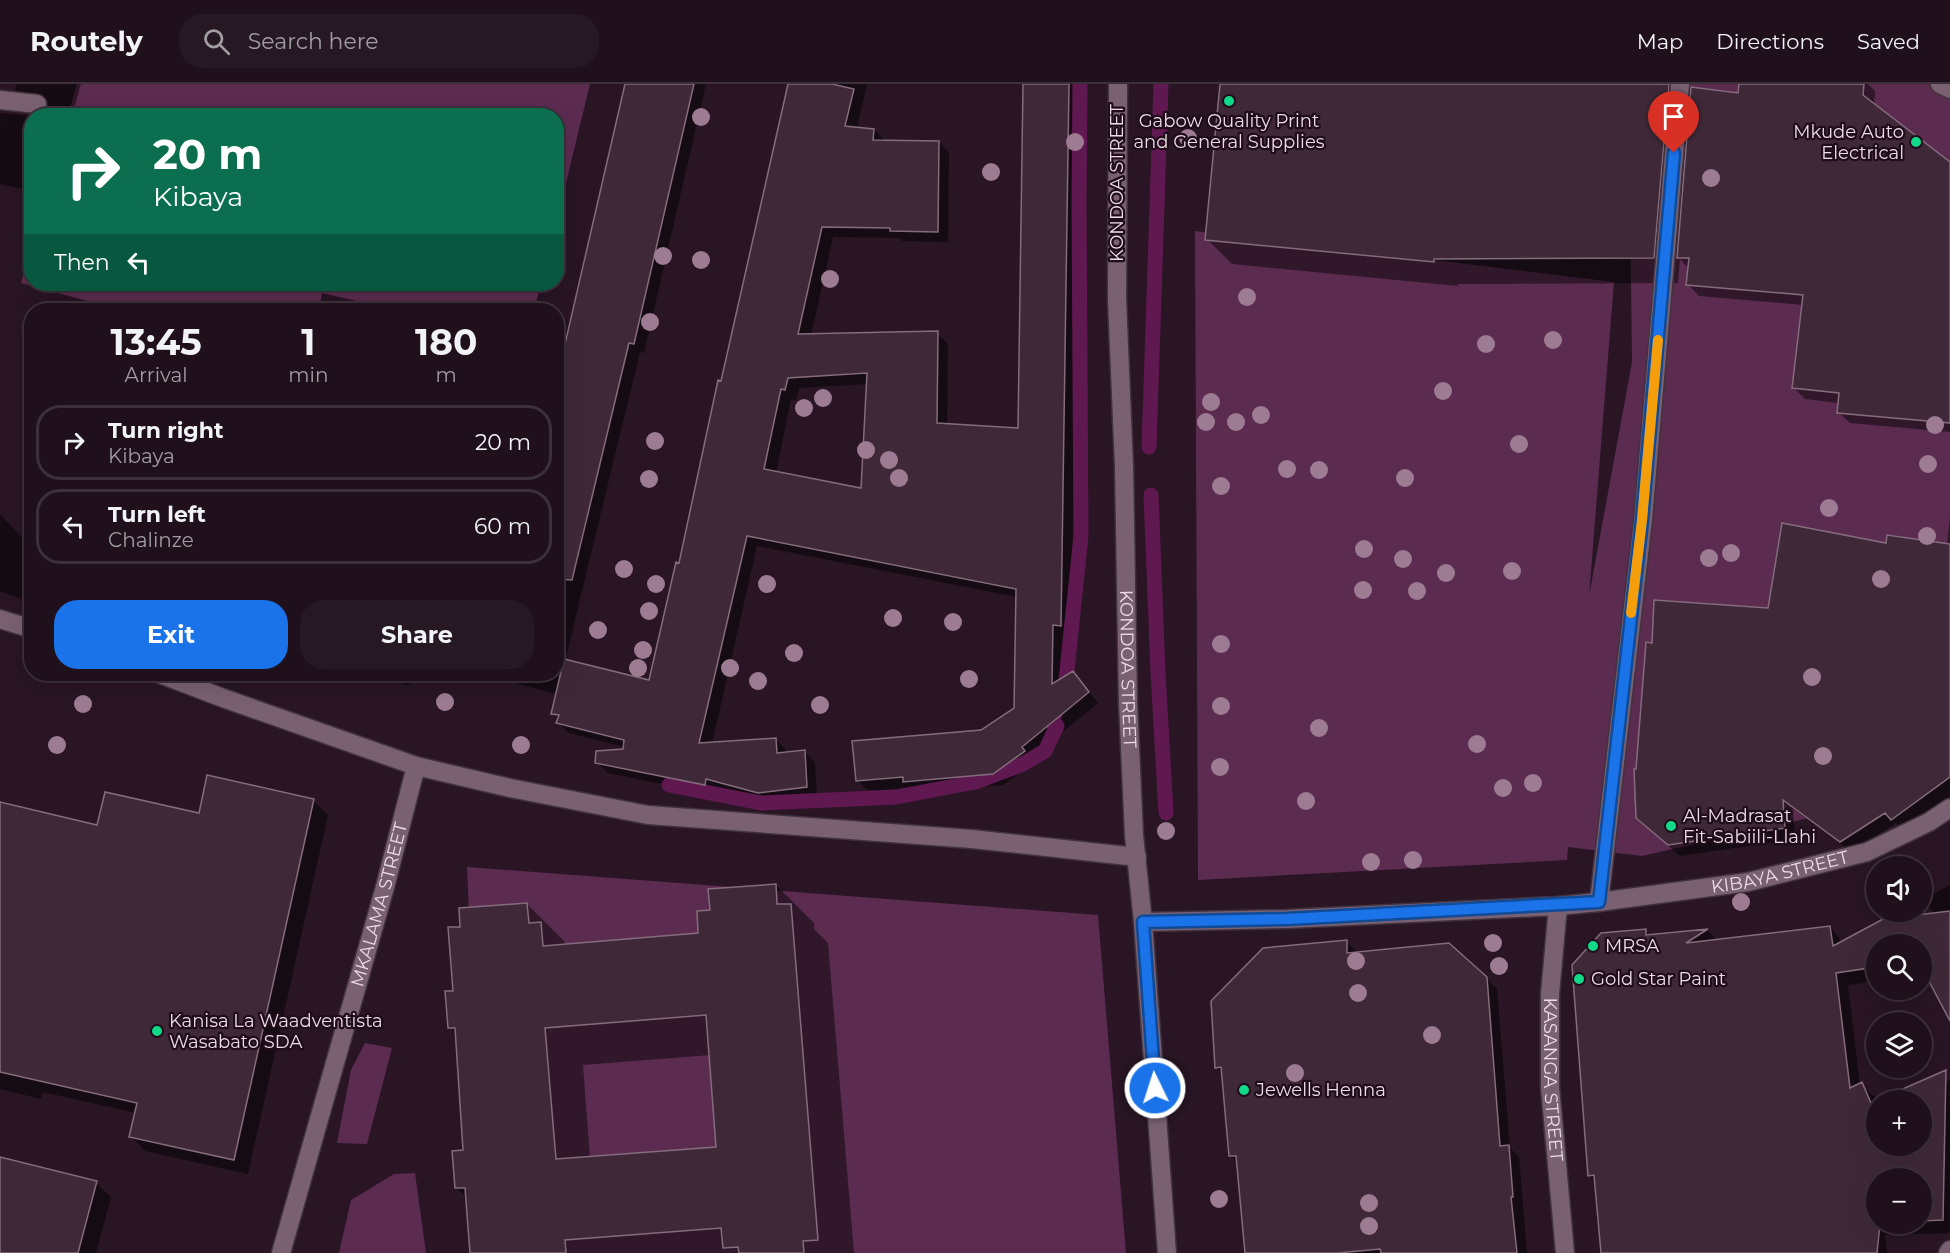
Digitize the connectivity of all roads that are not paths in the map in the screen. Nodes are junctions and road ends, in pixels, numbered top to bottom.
1 (1118, 84) edge
2 (1680, 84) edge
3 (1940, 84) edge
4 (1950, 89) edge
5 (0, 100) edge
6 (37, 104) dead end
7 (0, 619) edge
8 (24, 626) edge
9 (178, 681) edge
10 (416, 766) junction
11 (1950, 808) edge
12 (1137, 857) junction
13 (1599, 902) junction
14 (1558, 906) junction
15 (1143, 922) junction
16 (281, 1253) edge
17 (1167, 1253) edge
18 (1565, 1253) edge

1 - 12 street, KONDOA STREET
2 - 13 street
3 - 4 street
5 - 6 street
7 - 8 street
9 - 10 street
10 - 12 street
10 - 16 street, MKALAMA STREET
11 - 13 street, KIBAYA STREET
12 - 15 street, KONDOA STREET
13 - 14 street, KIBAYA STREET
14 - 15 street, KIBAYA STREET
14 - 18 street, KASANGA STREET
15 - 17 street, KONDOA STREET

